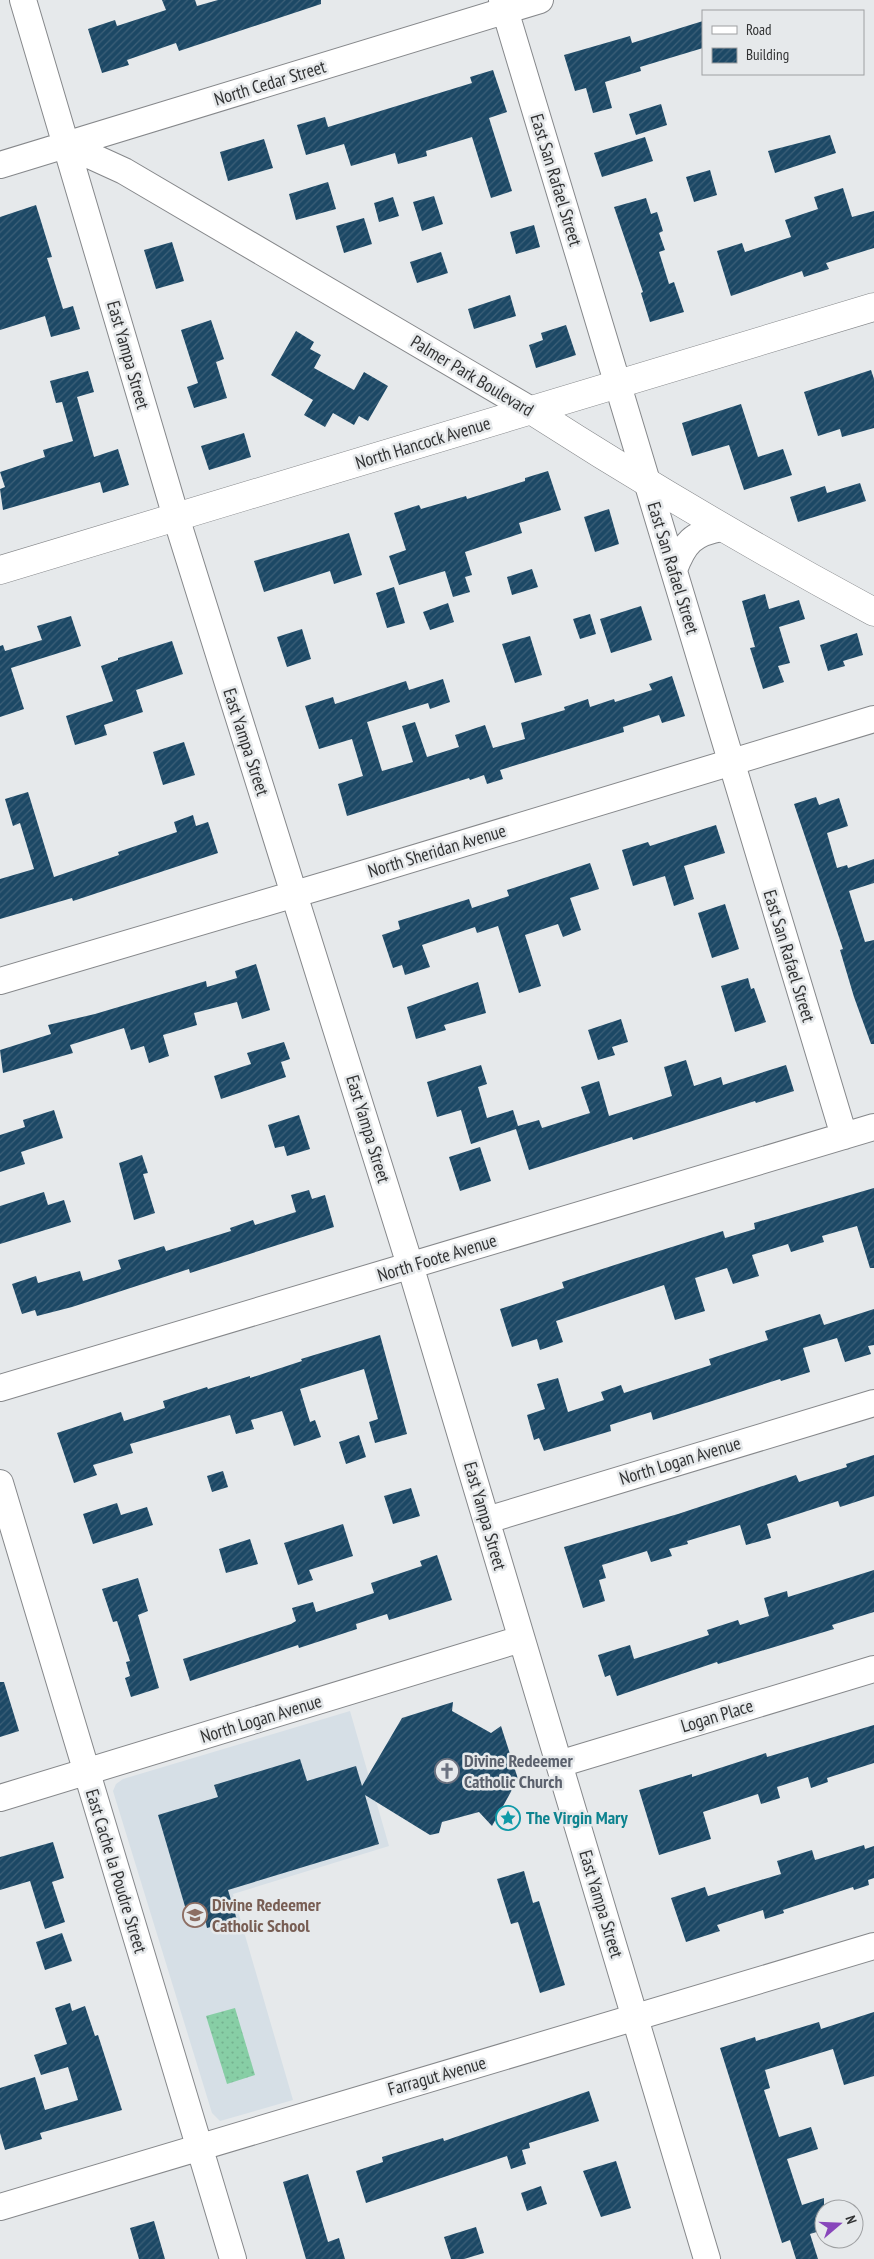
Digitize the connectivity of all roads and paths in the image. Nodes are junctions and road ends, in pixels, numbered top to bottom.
1 (23, 0) edge
2 (540, 0) edge
3 (504, 5) edge
4 (67, 145) junction
5 (0, 165) edge
6 (874, 307) edge
7 (617, 383) junction
8 (531, 410) junction
9 (648, 485) junction
10 (176, 517) junction
11 (722, 528) junction
12 (0, 570) edge
13 (674, 570) junction
14 (874, 612) edge
15 (874, 719) edge
16 (731, 763) junction
17 (295, 894) junction
18 (0, 981) edge
19 (874, 1127) edge
20 (844, 1136) junction
21 (410, 1265) junction
22 (0, 1388) edge
23 (874, 1403) edge
24 (0, 1483) edge
25 (487, 1520) junction
26 (521, 1639) junction
27 (874, 1669) edge
28 (559, 1764) junction
29 (85, 1773) junction
30 (0, 1798) edge
31 (874, 1946) edge
32 (635, 2018) junction
33 (200, 2146) junction
34 (0, 2207) edge
35 (233, 2259) edge
36 (707, 2259) edge

1 - 4 street, East Yampa Street
2 - 3 street, North Cedar Street
3 - 4 street, North Cedar Street
3 - 7 street, East San Rafael Street
4 - 5 street, North Cedar Street
4 - 8 street, Palmer Park Boulevard
4 - 10 street, East Yampa Street
6 - 7 main road, North Hancock Avenue
7 - 8 main road, North Hancock Avenue
7 - 9 street, East San Rafael Street
8 - 9 main road, Palmer Park Boulevard
8 - 10 main road, North Hancock Avenue
9 - 11 main road, Palmer Park Boulevard
9 - 13 street, East San Rafael Street
10 - 12 main road, North Hancock Avenue
10 - 17 street, East Yampa Street
11 - 13 street
11 - 14 main road, Palmer Park Boulevard
13 - 16 street, East San Rafael Street
15 - 16 street, North Sheridan Avenue
16 - 17 street, North Sheridan Avenue
16 - 20 street, East San Rafael Street
17 - 18 street, North Sheridan Avenue
17 - 21 street, East Yampa Street
19 - 20 street, North Foote Avenue
20 - 21 street, North Foote Avenue
21 - 22 street, North Foote Avenue
21 - 25 street, East Yampa Street
23 - 25 street, North Logan Avenue
24 - 29 street, East Cache la Poudre Street
25 - 26 street, East Yampa Street
26 - 28 street, East Yampa Street
26 - 29 street, North Logan Avenue
27 - 28 street, Logan Place
28 - 32 street, East Yampa Street
29 - 30 street, North Logan Avenue
29 - 33 street, East Cache la Poudre Street
31 - 32 street, Farragut Avenue
32 - 33 street, Farragut Avenue
32 - 36 street, East Yampa Street
33 - 34 street, Farragut Avenue
33 - 35 street, East Cache la Poudre Street

